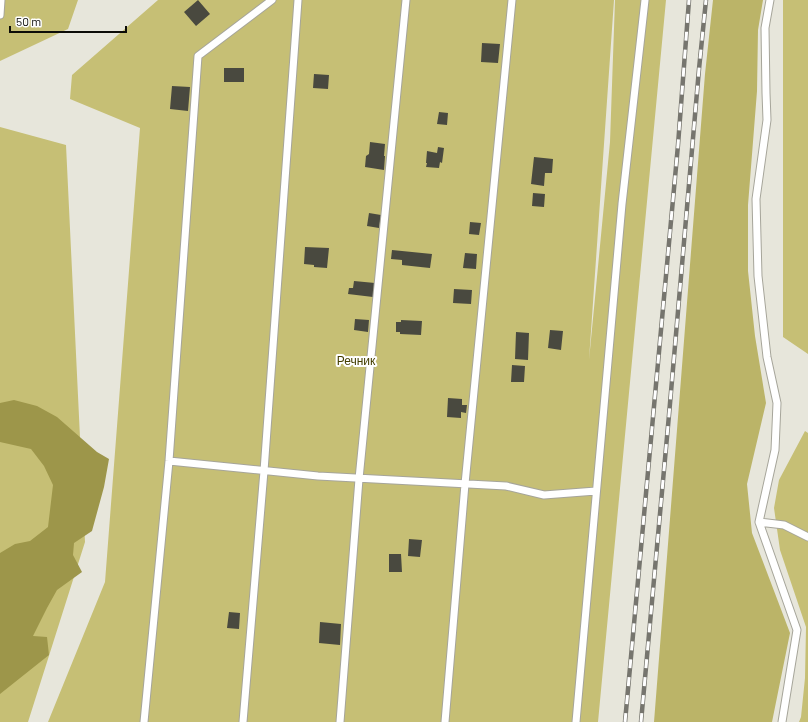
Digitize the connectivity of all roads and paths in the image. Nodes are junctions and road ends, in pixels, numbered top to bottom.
1 (1, 0) edge
2 (272, 0) edge
3 (298, 0) edge
4 (406, 0) edge
5 (512, 0) edge
6 (645, 0) edge
7 (770, 0) edge
8 (0, 15) edge
9 (169, 461) junction
10 (264, 471) junction
11 (359, 478) junction
12 (465, 484) junction
13 (596, 491) junction
14 (760, 522) junction
15 (808, 537) edge
16 (144, 722) edge
17 (243, 722) edge
18 (340, 722) edge
19 (445, 722) edge
20 (576, 722) edge
21 (782, 722) edge

1 - 8 lane
2 - 9 lane
3 - 10 lane
4 - 11 lane
5 - 12 lane
6 - 13 lane
7 - 14 lane
9 - 10 lane
9 - 16 lane
10 - 11 lane
10 - 17 lane
11 - 12 lane
11 - 18 lane
12 - 13 lane
12 - 19 lane
13 - 20 lane
14 - 15 lane
14 - 21 lane

